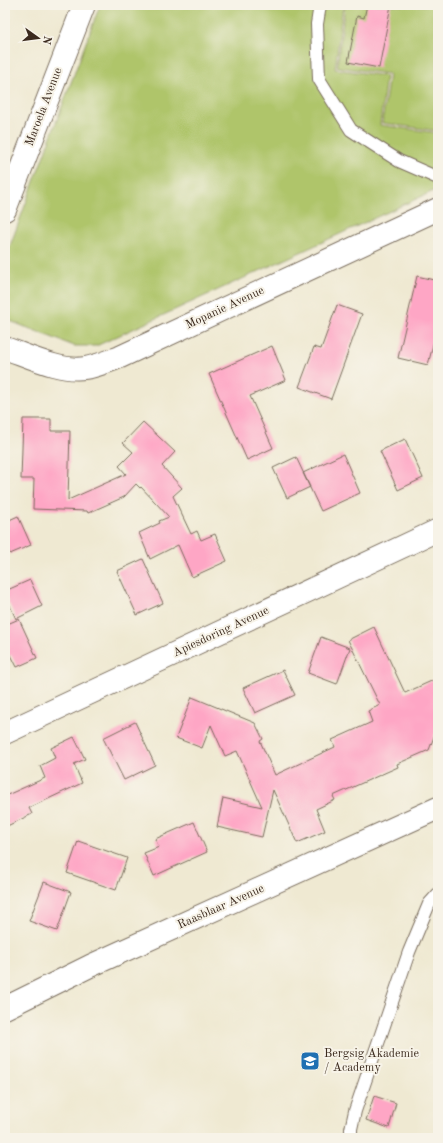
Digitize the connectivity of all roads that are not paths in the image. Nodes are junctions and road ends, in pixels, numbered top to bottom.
1 (84, 5) edge
2 (320, 5) edge
3 (438, 178) edge
4 (438, 209) edge
5 (5, 210) edge
6 (5, 348) edge
7 (438, 530) edge
8 (5, 733) edge
9 (438, 808) edge
10 (438, 894) edge
11 (5, 1008) edge
12 (351, 1138) edge

1 - 5 street, Maroela Avenue
2 - 3 lane
4 - 6 street, Mopanie Avenue
7 - 8 street, Apiesdoring Avenue
9 - 11 street, Raasblaar Avenue
10 - 12 lane

